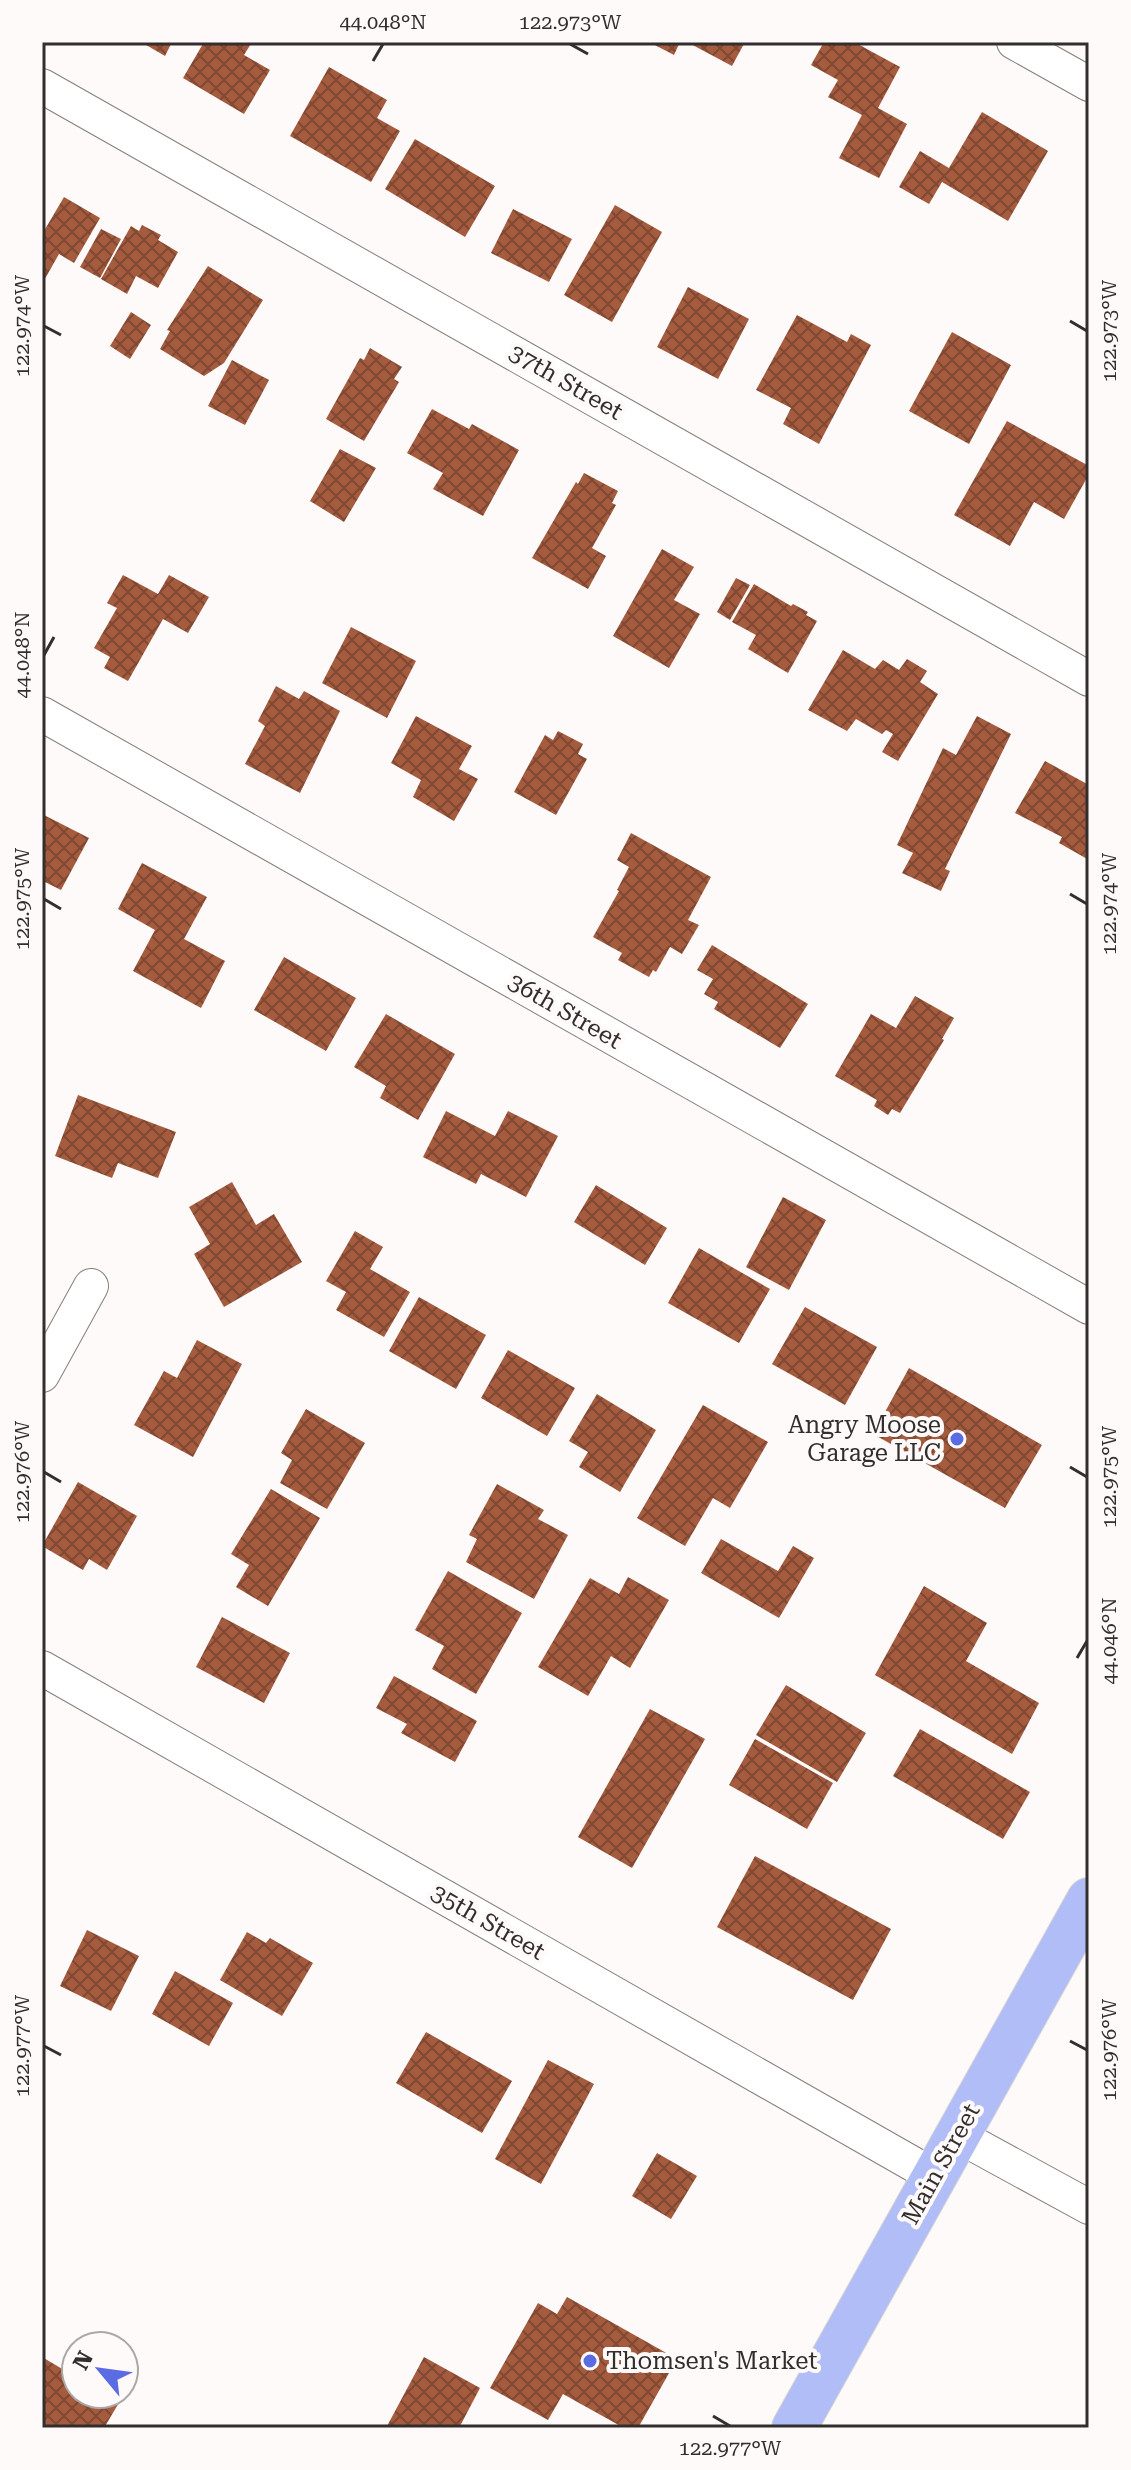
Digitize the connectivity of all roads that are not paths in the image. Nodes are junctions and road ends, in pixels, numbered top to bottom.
1 (1014, 42) edge
2 (1089, 84) edge
3 (42, 86) edge
4 (1089, 679) edge
5 (42, 714) edge
6 (91, 1286) dead end
7 (1089, 1307) edge
8 (42, 1375) edge
9 (42, 1668) edge
10 (1089, 1900) edge
11 (957, 2135) junction
12 (934, 2176) junction
13 (1089, 2207) edge
14 (794, 2428) edge

1 - 2 street
3 - 4 street, 37th Street
5 - 7 street, 36th Street
6 - 8 street
9 - 12 street, 35th Street
10 - 11 main road, Main Street
11 - 12 main road, Main Street
11 - 13 street
12 - 14 main road, Main Street

